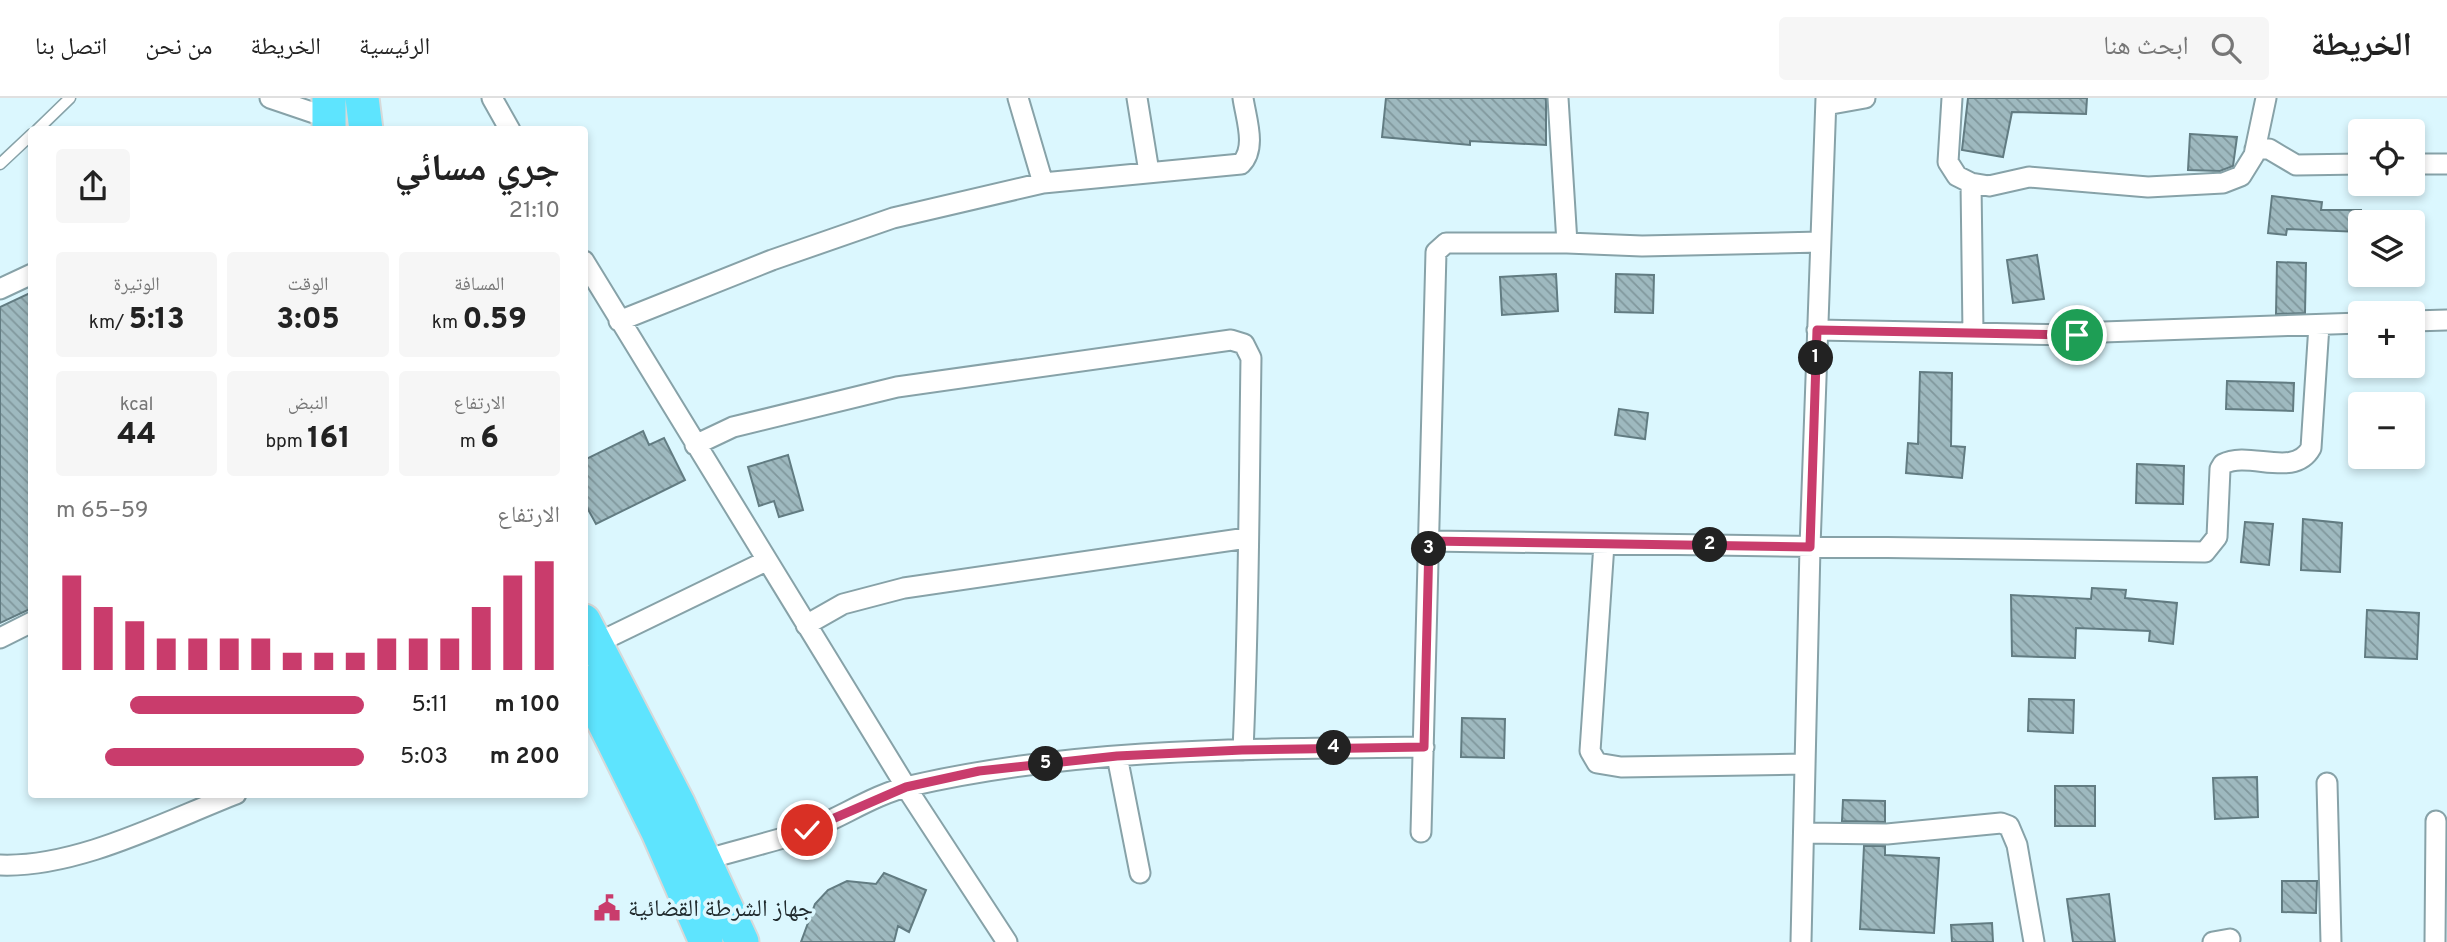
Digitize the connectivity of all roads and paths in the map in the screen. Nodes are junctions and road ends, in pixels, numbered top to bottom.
1 (70, 98) edge
2 (270, 98) edge
3 (492, 98) edge
4 (1018, 98) edge
5 (1137, 98) edge
6 (1243, 98) edge
7 (1558, 98) edge
8 (1865, 98) edge
9 (1952, 98) edge
10 (2266, 98) edge
11 (1826, 102) edge
12 (328, 121) edge
13 (41, 126) edge
14 (508, 126) edge
15 (28, 138) edge
16 (2255, 149) junction
17 (0, 164) edge
18 (2348, 164) edge
19 (2425, 164) edge
20 (2447, 164) edge
21 (1149, 172) junction
22 (1043, 183) junction
23 (1971, 183) junction
24 (1820, 242) junction
25 (1567, 243) junction
26 (588, 268) edge
27 (28, 276) edge
28 (0, 289) edge
29 (2447, 320) edge
30 (619, 321) junction
31 (2425, 321) edge
32 (2348, 324) edge
33 (2319, 325) junction
34 (1817, 330) junction
35 (2104, 332) dead end
36 (1973, 333) junction
37 (2077, 335) dead end
38 (695, 445) junction
39 (1247, 538) junction
40 (1429, 541) junction
41 (1604, 544) junction
42 (1810, 547) junction
43 (766, 561) junction
44 (28, 624) edge
45 (806, 625) junction
46 (590, 632) edge
47 (0, 638) edge
48 (588, 689) edge
49 (1424, 747) junction
50 (1242, 750) junction
51 (1117, 756) junction
52 (1805, 764) junction
53 (2327, 783) dead end
54 (906, 787) junction
55 (226, 798) edge
56 (2436, 821) dead end
57 (1422, 832) dead end
58 (1804, 833) junction
59 (0, 865) edge
60 (690, 865) junction
61 (1140, 873) dead end
62 (706, 942) edge
63 (742, 942) edge
64 (1007, 942) edge
65 (1801, 942) edge
66 (2034, 942) edge
67 (2331, 942) edge
68 (2435, 942) edge

1 - 13 lane
2 - 12 street
3 - 14 street
4 - 22 street
5 - 21 street
6 - 21 street
7 - 25 street
8 - 11 street
9 - 23 street
10 - 16 street
11 - 24 street
15 - 17 lane
16 - 18 street
16 - 23 street
19 - 20 street
21 - 22 street
22 - 30 street
23 - 36 street
24 - 25 street
24 - 34 street
25 - 40 street
26 - 30 street
27 - 28 street
29 - 31 street
30 - 38 street
32 - 33 street
33 - 35 street
33 - 42 street
34 - 36 street
34 - 42 street
36 - 37 street
38 - 39 street
38 - 43 street
39 - 45 street
39 - 50 street
40 - 41 street
40 - 49 street
41 - 42 street
41 - 52 street
42 - 52 street
43 - 45 street
43 - 46 street
44 - 47 street
45 - 54 street
46 - 60 highway
48 - 60 highway
49 - 50 street
49 - 57 street
50 - 51 street
51 - 54 street
51 - 61 street
52 - 58 street
53 - 67 street
54 - 60 street
54 - 64 street
55 - 59 street
56 - 68 street
58 - 65 street
58 - 66 street
60 - 62 highway
60 - 63 highway

